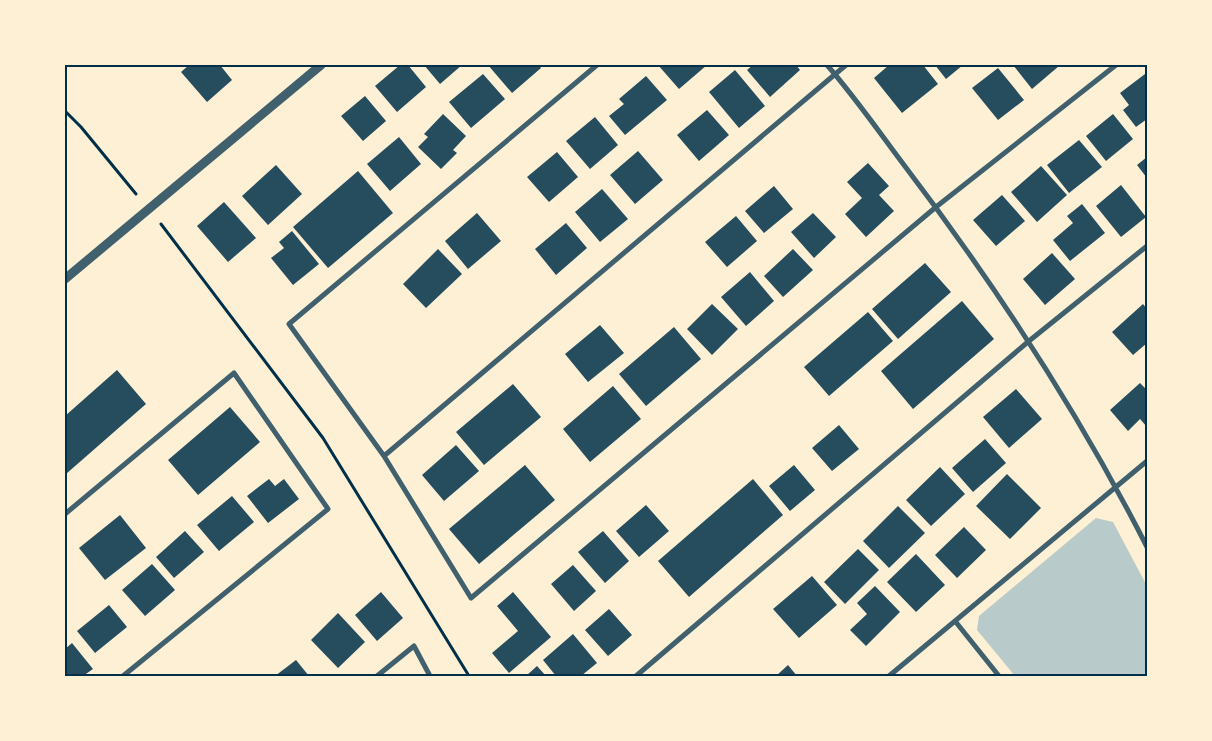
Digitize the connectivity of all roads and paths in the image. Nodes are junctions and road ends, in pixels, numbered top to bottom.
1 (321, 65) edge
2 (597, 65) edge
3 (828, 65) edge
4 (846, 65) edge
5 (1116, 65) edge
6 (835, 74) junction
7 (65, 111) edge
8 (936, 207) junction
9 (148, 209) junction
10 (1147, 246) edge
11 (65, 279) edge
12 (1029, 341) junction
13 (384, 456) junction
14 (1147, 461) edge
15 (1116, 487) junction
16 (65, 514) edge
17 (1147, 547) edge
18 (955, 621) junction
19 (123, 676) edge
20 (377, 676) edge
21 (430, 676) edge
22 (469, 676) edge
23 (636, 676) edge
24 (889, 676) edge
25 (999, 676) edge

1 - 9 street
2 - 13 street
3 - 6 street
4 - 6 street
5 - 8 street
6 - 8 street
6 - 13 street
7 - 9 path
8 - 12 street
8 - 13 street
9 - 11 street
9 - 22 path
10 - 12 street
12 - 15 street
12 - 23 street
14 - 15 street
15 - 17 street
15 - 18 street
16 - 19 street
18 - 24 street
18 - 25 street
20 - 21 street

